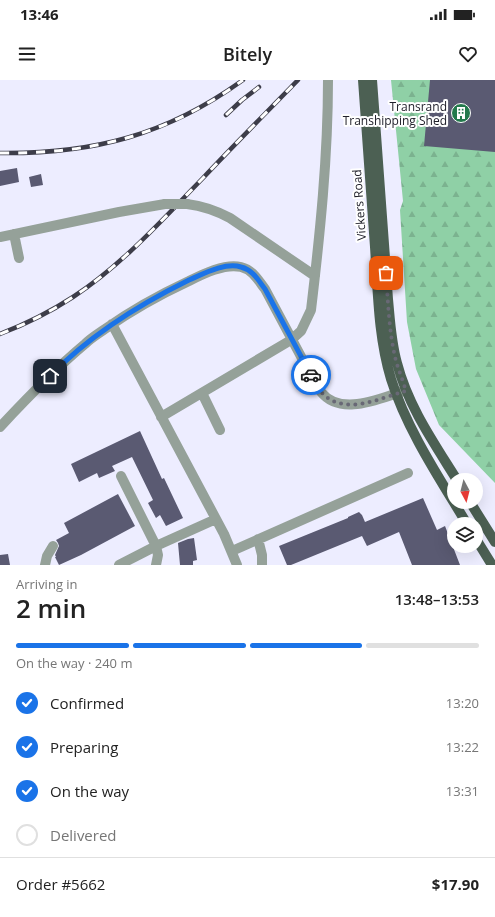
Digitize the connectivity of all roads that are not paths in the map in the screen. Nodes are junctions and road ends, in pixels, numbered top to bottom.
1 (328, 80) edge
2 (363, 80) edge
3 (372, 80) edge
4 (14, 234) junction
5 (0, 237) edge
6 (19, 258) dead end
7 (315, 276) junction
8 (112, 324) junction
9 (291, 340) junction
10 (401, 392) junction
11 (202, 393) junction
12 (160, 417) junction
13 (0, 427) edge
14 (220, 430) dead end
15 (408, 473) dead end
16 (453, 473) edge
17 (121, 476) dead end
18 (474, 509) edge
19 (463, 517) edge
20 (216, 519) junction
21 (258, 539) junction
22 (495, 542) edge
23 (53, 546) dead end
24 (156, 546) junction
25 (483, 550) edge
26 (232, 551) junction
27 (46, 565) edge
28 (119, 565) edge
29 (156, 565) edge
30 (237, 565) edge
31 (262, 565) edge
32 (492, 565) edge

1 - 7 street
2 - 10 main road, Vickers Road
3 - 10 main road, Vickers Road
4 - 5 street
4 - 6 street
4 - 7 street, bridge
7 - 9 street
8 - 9 street
8 - 12 street
8 - 13 street
9 - 10 street
9 - 11 street
10 - 16 main road, Vickers Road
10 - 19 main road, Vickers Road
11 - 12 street
11 - 14 street
12 - 20 street
15 - 21 street
17 - 24 street
18 - 22 main road
20 - 24 street
20 - 26 street
21 - 26 street
21 - 31 street
23 - 27 street
24 - 28 street
24 - 29 street
25 - 32 main road
26 - 30 street

